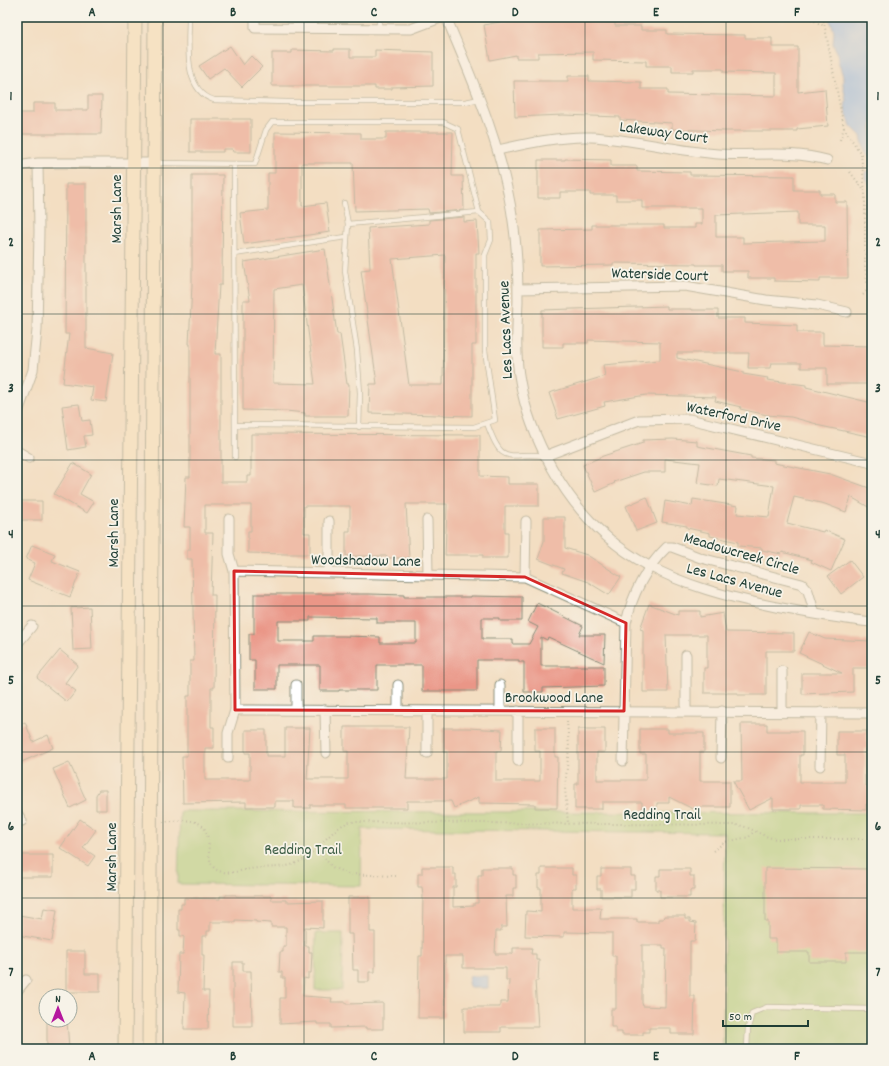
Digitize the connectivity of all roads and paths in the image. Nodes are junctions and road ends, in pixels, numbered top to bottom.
1 (135, 17) edge
2 (155, 17) edge
3 (189, 17) edge
4 (255, 17) edge
5 (379, 17) edge
6 (443, 17) edge
7 (446, 17) edge
8 (822, 17) edge
9 (811, 19) dead end
10 (824, 26) junction
11 (379, 29) junction
12 (481, 99) junction
13 (844, 128) junction
14 (840, 140) dead end
15 (498, 150) junction
16 (827, 160) dead end
17 (38, 163) junction
18 (132, 163) junction
19 (155, 163) junction
20 (234, 164) junction
21 (17, 166) edge
22 (850, 172) dead end
23 (864, 190) junction
24 (344, 203) dead end
25 (479, 212) junction
26 (348, 224) junction
27 (346, 237) junction
28 (234, 254) junction
29 (518, 288) junction
30 (869, 288) junction
31 (863, 295) dead end
32 (872, 300) edge
33 (846, 312) dead end
34 (869, 319) dead end
35 (872, 320) edge
36 (17, 415) edge
37 (487, 423) junction
38 (235, 425) junction
39 (360, 427) junction
40 (17, 451) edge
41 (545, 456) junction
42 (235, 457) dead end
43 (29, 458) dead end
44 (872, 463) edge
45 (229, 519) dead end
46 (427, 520) dead end
47 (329, 521) dead end
48 (526, 521) dead end
49 (650, 567) junction
50 (234, 571) junction
51 (329, 573) junction
52 (428, 574) junction
53 (525, 577) junction
54 (815, 614) junction
55 (872, 622) edge
56 (626, 623) junction
57 (32, 626) dead end
58 (17, 644) edge
59 (686, 655) dead end
60 (782, 671) dead end
61 (296, 685) dead end
62 (398, 685) dead end
63 (500, 685) dead end
64 (235, 710) junction
65 (296, 710) junction
66 (325, 710) junction
67 (398, 710) junction
68 (518, 710) junction
69 (686, 710) junction
70 (722, 710) junction
71 (427, 711) junction
72 (500, 711) junction
73 (567, 711) junction
74 (624, 711) junction
75 (782, 711) junction
76 (821, 712) junction
77 (872, 713) edge
78 (326, 753) dead end
79 (427, 753) dead end
80 (228, 758) dead end
81 (722, 758) dead end
82 (518, 761) dead end
83 (623, 761) dead end
84 (820, 766) dead end
85 (17, 813) edge
86 (22, 822) dead end
87 (163, 822) dead end
88 (568, 823) junction
89 (754, 831) junction
90 (872, 839) edge
91 (318, 849) junction
92 (713, 850) dead end
93 (396, 876) dead end
94 (26, 980) dead end
95 (17, 991) edge
96 (872, 1009) edge
97 (126, 1049) edge
98 (149, 1049) edge
99 (747, 1049) edge

1 - 18 main road, Marsh Lane
2 - 19 main road
3 - 12 lane
4 - 11 street
5 - 11 lane
6 - 11 street
7 - 12 street, Les Lacs Avenue
8 - 10 path
9 - 10 path
10 - 13 path
12 - 15 street, Les Lacs Avenue
13 - 14 path
13 - 23 path
15 - 16 street, Lakeway Court
15 - 29 street, Les Lacs Avenue
17 - 18 street
17 - 21 street
17 - 36 street
18 - 19 street
18 - 97 main road, Marsh Lane
19 - 20 lane
19 - 98 main road
20 - 25 lane
20 - 28 lane
22 - 23 path
23 - 30 path
24 - 26 lane
25 - 26 lane
25 - 37 lane
26 - 27 lane
27 - 28 lane
27 - 39 lane
28 - 38 lane
29 - 33 street, Waterside Court
29 - 41 street, Les Lacs Avenue
30 - 31 path
30 - 32 path
34 - 35 path
37 - 39 lane
37 - 41 lane
38 - 39 lane
38 - 42 lane
40 - 43 street
41 - 44 street, Waterford Drive
41 - 49 street, Les Lacs Avenue
45 - 50 street
46 - 52 street
47 - 51 street
48 - 53 street
49 - 54 street, Les Lacs Avenue
49 - 54 street, Meadowcreek Circle
49 - 56 street, Meadowcreek Circle
50 - 51 street, Woodshadow Lane
50 - 64 street
51 - 52 street, Woodshadow Lane
52 - 53 street, Woodshadow Lane
53 - 56 street, Woodshadow Lane
54 - 55 street, Les Lacs Avenue
56 - 74 street, Meadowcreek Circle
57 - 58 street
59 - 69 street
60 - 75 street
61 - 65 street
62 - 67 street
63 - 72 street
64 - 65 street, Brookwood Lane
64 - 80 street
65 - 66 street, Brookwood Lane
66 - 67 street, Brookwood Lane
66 - 78 street
67 - 71 street, Brookwood Lane
68 - 72 street, Brookwood Lane
68 - 73 street, Brookwood Lane
68 - 82 street
69 - 70 street, Brookwood Lane
69 - 74 street, Brookwood Lane
70 - 75 street, Brookwood Lane
70 - 81 street
71 - 72 street, Brookwood Lane
71 - 79 street
73 - 74 street, Brookwood Lane
73 - 88 path
74 - 83 street, Meadowcreek Circle
75 - 76 street, Brookwood Lane
76 - 77 street, Brookwood Lane
76 - 84 street
85 - 86 street
87 - 91 path, Redding Trail
88 - 89 path, Redding Trail
88 - 91 path, Redding Trail
89 - 90 path, Redding Trail
89 - 92 path
91 - 93 path
94 - 95 street
96 - 99 lane

